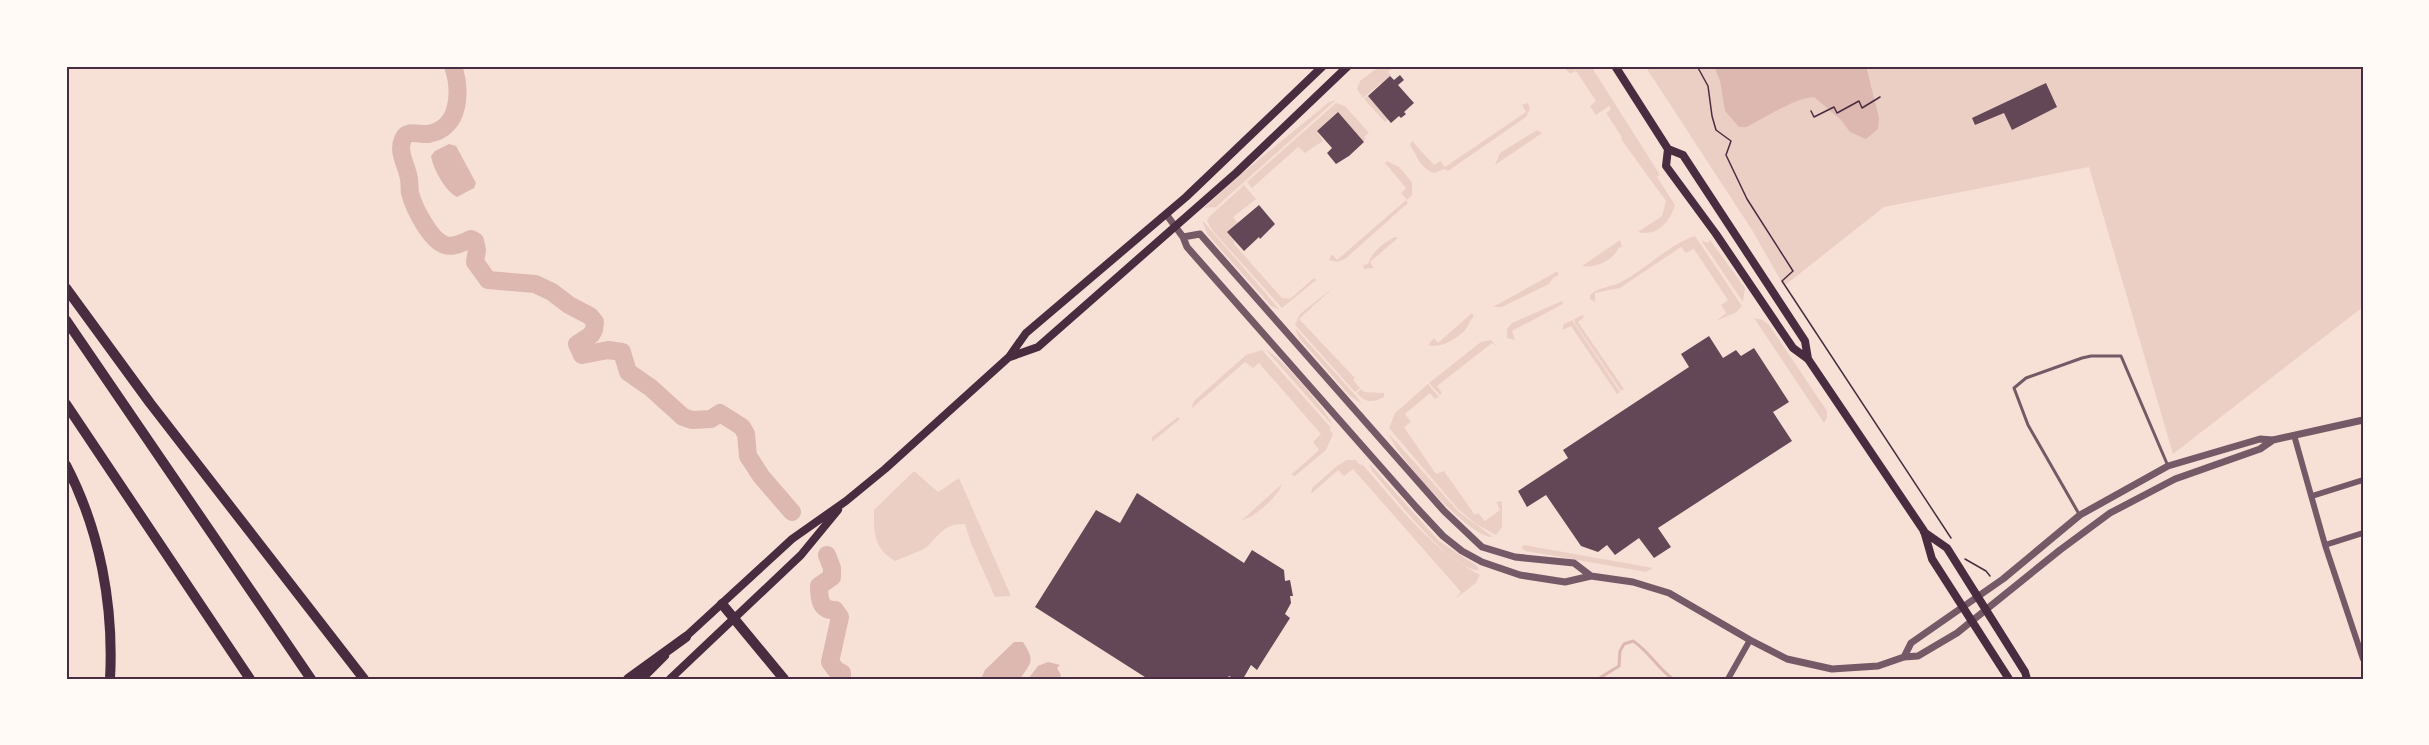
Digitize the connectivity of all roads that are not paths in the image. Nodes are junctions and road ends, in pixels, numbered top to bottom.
1 (1323, 66) edge
2 (1348, 66) edge
3 (1615, 66) edge
4 (1668, 149) junction
5 (1166, 214) junction
6 (1175, 226) junction
7 (1183, 237) junction
8 (66, 288) edge
9 (66, 320) edge
10 (1009, 357) junction
11 (1809, 359) junction
12 (66, 404) edge
13 (2363, 420) edge
14 (2294, 435) junction
15 (2273, 440) junction
16 (66, 465) edge
17 (2168, 466) junction
18 (2175, 479) junction
19 (2363, 480) edge
20 (2312, 496) junction
21 (846, 501) junction
22 (2080, 515) junction
23 (1924, 531) junction
24 (2363, 533) edge
25 (2325, 545) junction
26 (1591, 576) junction
27 (1977, 595) junction
28 (722, 604) junction
29 (1963, 606) junction
30 (1986, 610) junction
31 (735, 618) junction
32 (1973, 621) junction
33 (686, 637) junction
34 (1750, 640) junction
35 (2360, 641) edge
36 (1904, 657) junction
37 (2363, 659) edge
38 (110, 679) edge
39 (250, 679) edge
40 (311, 679) edge
41 (364, 679) edge
42 (628, 679) edge
43 (642, 679) edge
44 (670, 679) edge
45 (784, 679) edge
46 (1728, 679) edge
47 (2009, 679) edge
48 (2027, 679) edge

1 - 5 main road
2 - 6 main road
3 - 4 main road
4 - 11 main road
4 - 11 main road
5 - 6 street
5 - 10 main road
6 - 7 street
6 - 10 main road
7 - 26 street
7 - 26 street
8 - 41 highway
9 - 40 highway
10 - 21 main road
11 - 23 main road
12 - 39 highway
13 - 14 street
14 - 15 street
14 - 20 street
15 - 17 street
15 - 18 street
16 - 38 highway
17 - 18 street
17 - 22 street
17 - 22 lane
18 - 30 street
19 - 20 street
20 - 25 street
21 - 28 main road
21 - 31 main road
22 - 27 street
23 - 27 main road
23 - 29 main road
24 - 25 street
25 - 35 street
26 - 34 street
27 - 29 street
27 - 30 main road
28 - 31 highway
28 - 33 main road
29 - 32 main road
29 - 36 street
30 - 32 street
30 - 48 main road
31 - 44 main road
31 - 45 highway
32 - 36 street
32 - 47 main road
33 - 42 highway
33 - 43 main road
34 - 36 street
34 - 46 street
35 - 37 street

